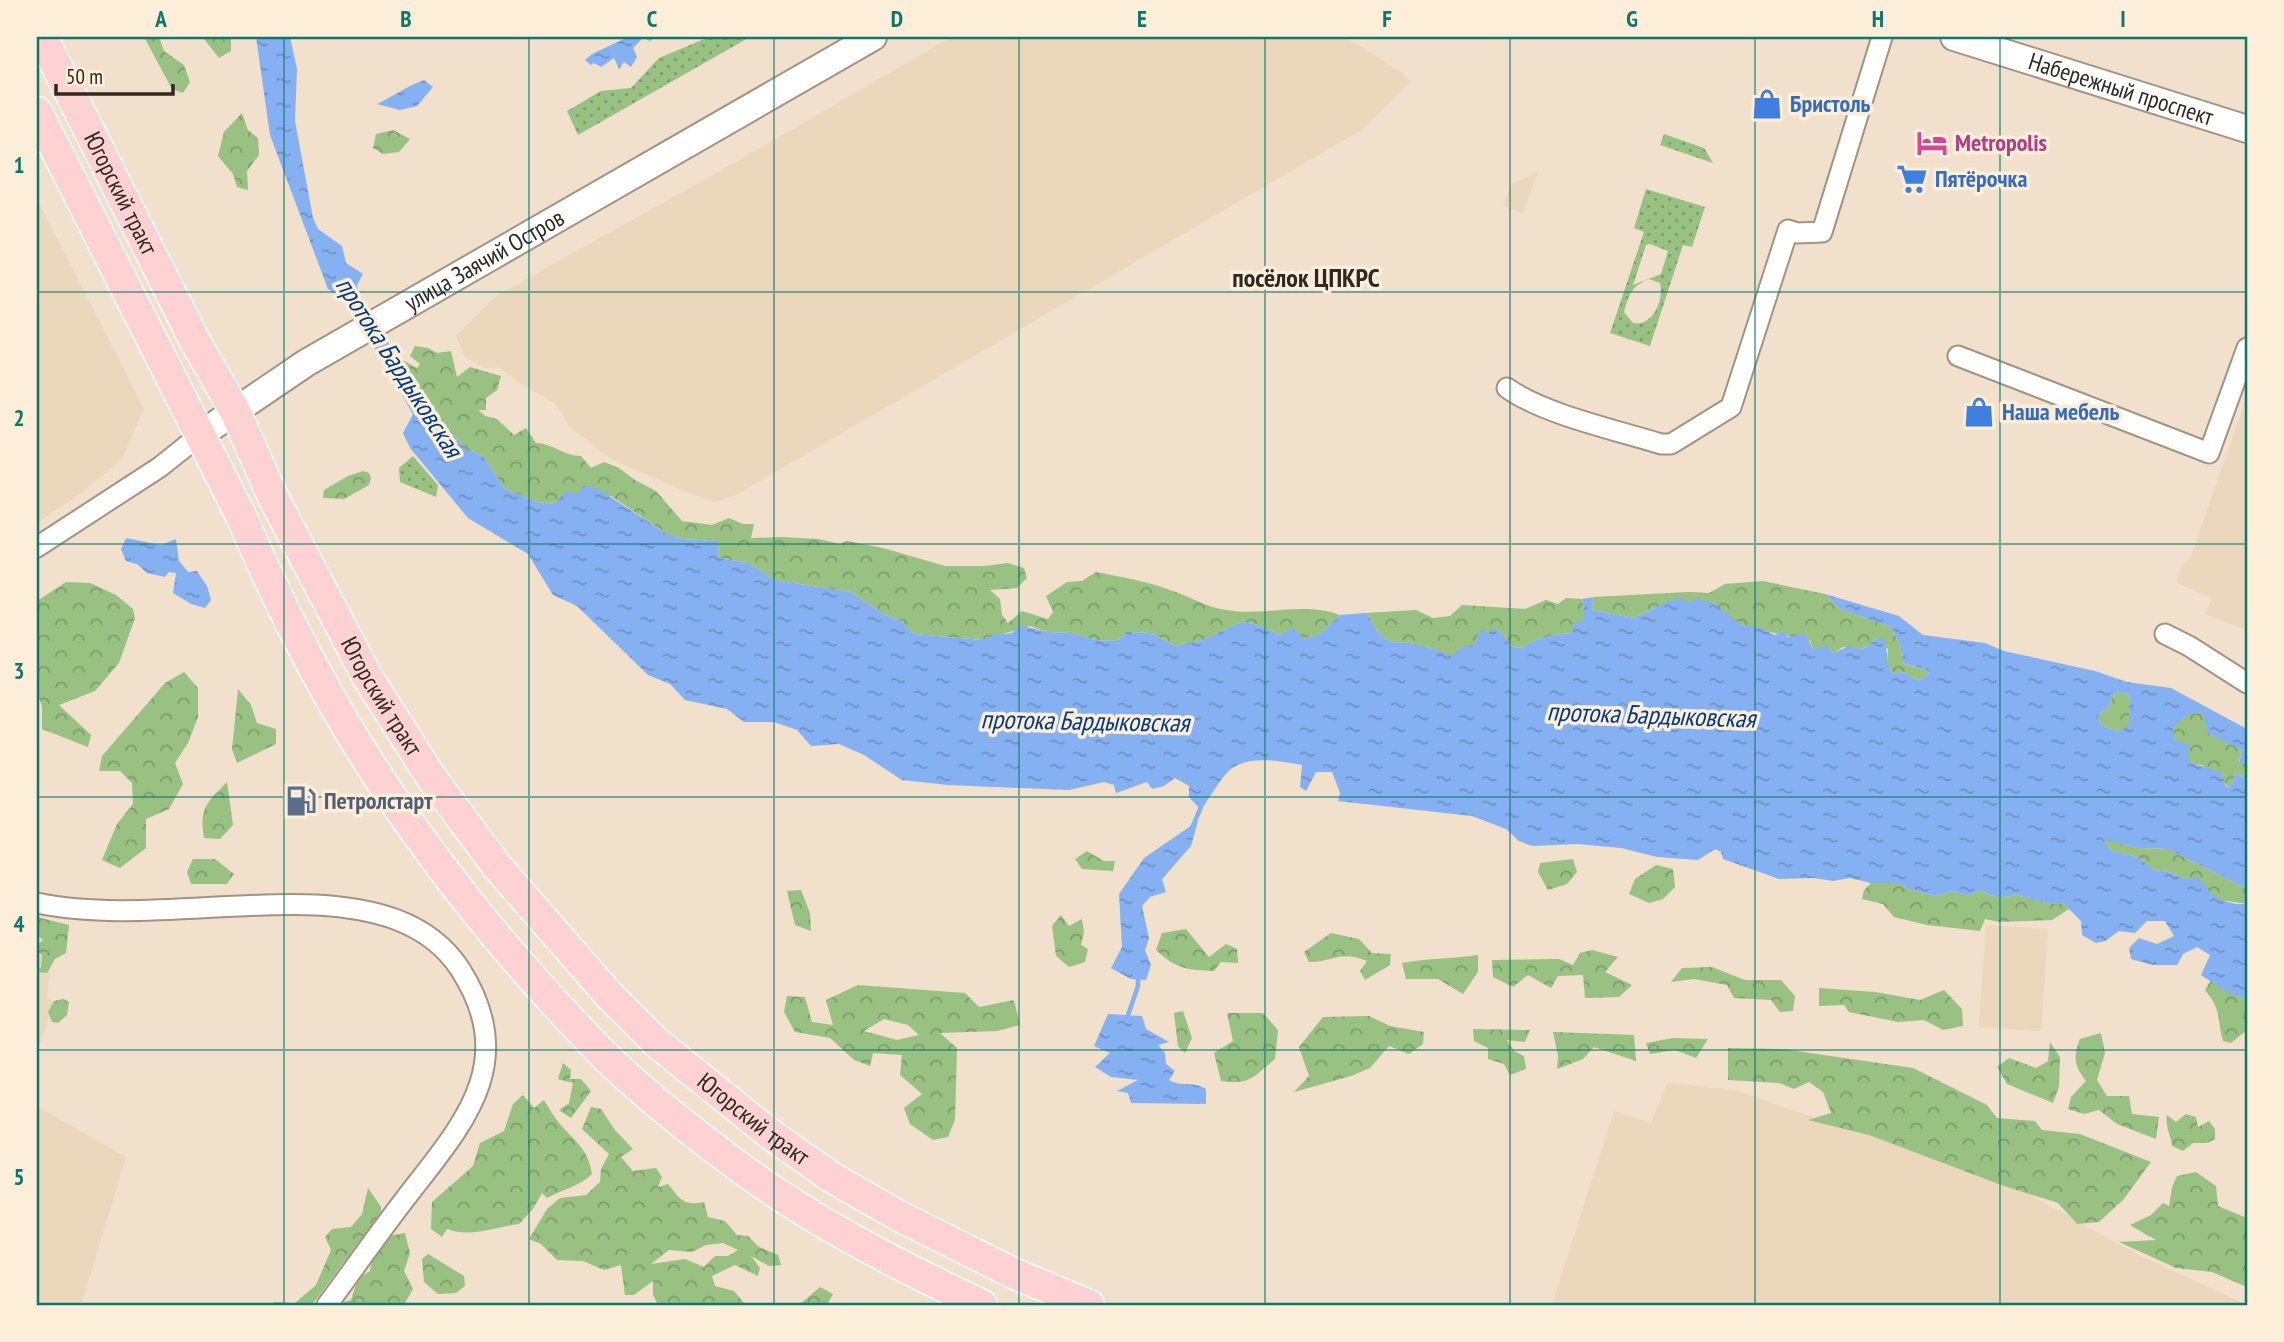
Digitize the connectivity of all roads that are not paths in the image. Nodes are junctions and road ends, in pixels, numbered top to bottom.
1 (42, 37) edge
2 (873, 37) edge
3 (1882, 37) edge
4 (1954, 37) edge
5 (37, 112) edge
6 (2247, 129) edge
7 (2247, 348) edge
8 (1958, 356) dead end
9 (1507, 388) dead end
10 (235, 411) junction
11 (200, 435) junction
12 (37, 547) edge
13 (2165, 634) dead end
14 (2247, 683) edge
15 (37, 903) edge
16 (327, 1305) edge
17 (982, 1305) edge
18 (1089, 1305) edge

1 - 10 main road, Югорский тракт
2 - 10 main road, улица Заячий Остров
3 - 9 street
4 - 6 main road, Набережный проспект
5 - 11 main road, Югорский тракт
7 - 8 street
10 - 11 main road, улица Заячий Остров
10 - 18 main road, Югорский тракт
11 - 12 street, улица Заячий Остров
11 - 17 main road, Югорский тракт
13 - 14 street
15 - 16 street

